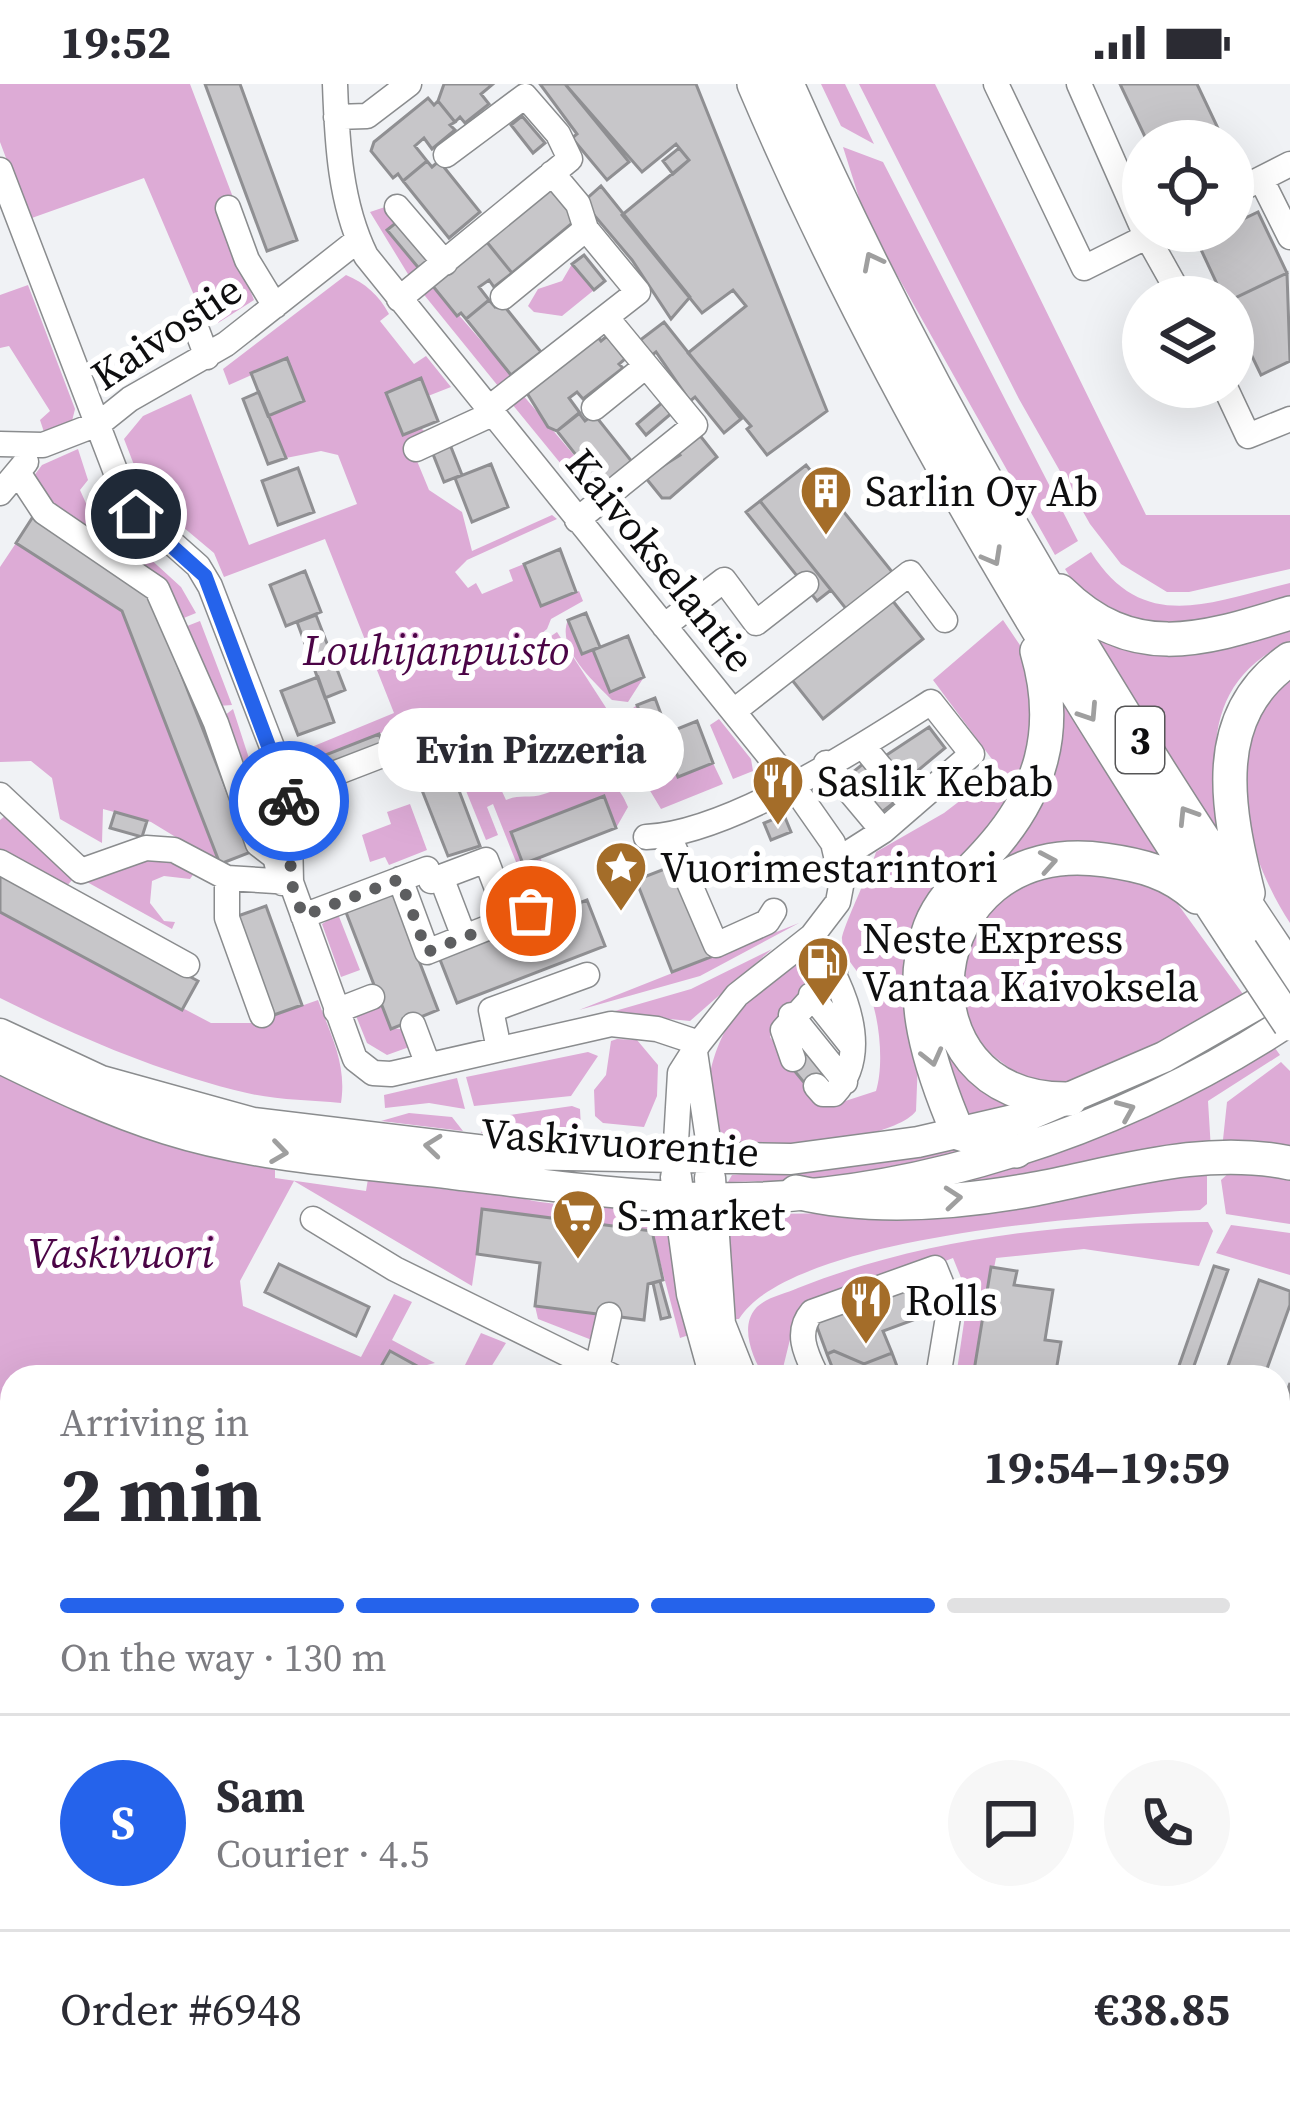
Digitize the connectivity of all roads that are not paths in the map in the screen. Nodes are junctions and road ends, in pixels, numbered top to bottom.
1 (335, 84) edge
2 (409, 84) edge
3 (754, 84) edge
4 (787, 84) edge
5 (996, 84) edge
6 (1079, 84) edge
7 (336, 117) junction
8 (446, 155) dead end
9 (1290, 164) edge
10 (0, 170) edge
11 (553, 173) junction
12 (1122, 176) edge
13 (1261, 178) junction
14 (1254, 182) edge
15 (397, 207) dead end
16 (228, 208) dead end
17 (586, 229) junction
18 (1290, 237) edge
19 (358, 240) junction
20 (1122, 247) edge
21 (445, 262) junction
22 (503, 297) dead end
23 (399, 299) junction
24 (275, 306) junction
25 (606, 317) junction
26 (195, 325) dead end
27 (207, 357) junction
28 (646, 366) junction
29 (594, 408) dead end
30 (1235, 408) edge
31 (490, 412) junction
32 (1290, 419) edge
33 (100, 423) junction
34 (0, 444) edge
35 (29, 448) junction
36 (416, 449) dead end
37 (19, 474) junction
38 (0, 493) edge
39 (577, 520) junction
40 (1033, 564) junction
41 (806, 584) dead end
42 (1290, 614) edge
43 (1026, 615) junction
44 (945, 620) dead end
45 (664, 626) junction
46 (1290, 658) edge
47 (734, 711) junction
48 (863, 746) junction
49 (385, 754) dead end
50 (826, 763) junction
51 (791, 783) junction
52 (289, 791) junction
53 (0, 795) edge
54 (912, 806) junction
55 (883, 831) junction
56 (839, 859) junction
57 (0, 862) edge
58 (81, 871) junction
59 (441, 877) junction
60 (227, 878) junction
61 (400, 879) junction
62 (290, 894) junction
63 (500, 898) dead end
64 (70, 900) junction
65 (550, 903) dead end
66 (784, 906) dead end
67 (1245, 929) junction
68 (812, 936) junction
69 (464, 938) junction
70 (187, 965) dead end
71 (1290, 970) edge
72 (835, 972) junction
73 (587, 975) dead end
74 (1290, 985) edge
75 (811, 995) junction
76 (372, 997) dead end
77 (336, 1010) junction
78 (791, 1015) junction
79 (262, 1016) dead end
80 (1290, 1022) edge
81 (413, 1024) dead end
82 (0, 1034) edge
83 (850, 1044) junction
84 (697, 1047) junction
85 (499, 1049) junction
86 (0, 1058) edge
87 (794, 1059) dead end
88 (428, 1066) junction
89 (844, 1082) junction
90 (816, 1086) dead end
91 (1070, 1100) junction
92 (958, 1133) junction
93 (1016, 1151) junction
94 (675, 1159) junction
95 (710, 1160) junction
96 (1290, 1163) edge
97 (796, 1192) junction
98 (677, 1196) junction
99 (710, 1198) junction
100 (313, 1219) dead end
101 (609, 1316) dead end
102 (591, 1365) edge
103 (606, 1365) edge
104 (720, 1365) edge
105 (726, 1365) edge
106 (811, 1365) edge
107 (940, 1365) edge

1 - 7 street, Kaivokselantie
2 - 7 street
3 -> 43 highway, 3
40 -> 4 highway, 3
5 - 20 street
6 - 12 street
7 - 19 street, Kaivokselantie
8 - 11 street
9 - 13 street
10 - 33 street
11 - 17 street
11 - 21 street
13 - 14 street
13 - 18 street
15 - 21 street
16 - 24 street
17 - 22 street
17 - 25 street
19 - 23 street, Kaivokselantie
19 - 24 street, Kaivostie
21 - 23 street
23 - 31 street, Kaivokselantie
24 - 27 street, Kaivostie
25 - 28 street
25 - 31 street
26 - 27 street
27 - 33 street, Kaivostie
28 - 29 street
28 - 39 street
30 - 32 street
31 - 36 street
31 - 39 street, Kaivokselantie
33 - 35 street, Kaivostie
33 - 52 street
34 - 35 street, Kaivostie
35 - 37 street
37 - 38 street
37 - 62 street
39 - 45 street, Kaivokselantie
40 - 42 highway
67 -> 40 highway, 3
41 - 45 street
43 -> 67 highway, 3
43 -> 92 highway
44 - 47 street
45 - 47 street, Kaivokselantie
46 - 67 highway
47 - 51 street, Kaivokselantie
48 - 50 street
48 - 54 street
48 - 54 street
49 - 52 street
50 - 51 street
50 - 55 street
51 - 56 street, Kaivokselantie
51 - 66 street
52 - 62 street
53 - 58 street
54 - 55 street
55 - 56 street
56 - 68 street
57 - 64 street
58 - 60 street
58 - 64 street
59 - 61 street
59 - 63 street
59 - 69 street
60 - 62 street
60 - 79 street
61 - 62 street
61 - 69 street
62 - 77 street
64 - 70 street
65 - 69 street
67 - 71 highway, 3
67 - 80 highway, 3, bridge
91 -> 67 highway
68 - 72 street
68 - 84 street
72 - 75 street
72 - 83 street
73 - 85 street
74 - 91 main road, Vaskivuorentie
75 - 78 street
75 - 83 street
76 - 77 street
77 - 88 street
78 - 87 street
78 - 89 street
93 -> 80 main road, Vaskivuorentie
81 - 88 street
94 -> 82 main road, Vaskivuorentie
83 - 89 street
84 - 85 street
84 - 94 street
84 - 95 street
85 - 88 street
86 -> 98 main road, Vaskivuorentie
89 - 90 street
91 - 92 main road, Vaskivuorentie
92 - 93 highway
92 - 95 main road, Vaskivuorentie
93 - 97 main road, Vaskivuorentie
94 - 95 main road, Vaskivuorentie
94 - 98 main road
95 - 99 main road
97 -> 96 highway
97 - 99 main road, Vaskivuorentie
98 - 99 main road, Vaskivuorentie
98 - 104 main road
99 - 105 main road
100 - 102 street
101 - 103 street
106 - 107 street

